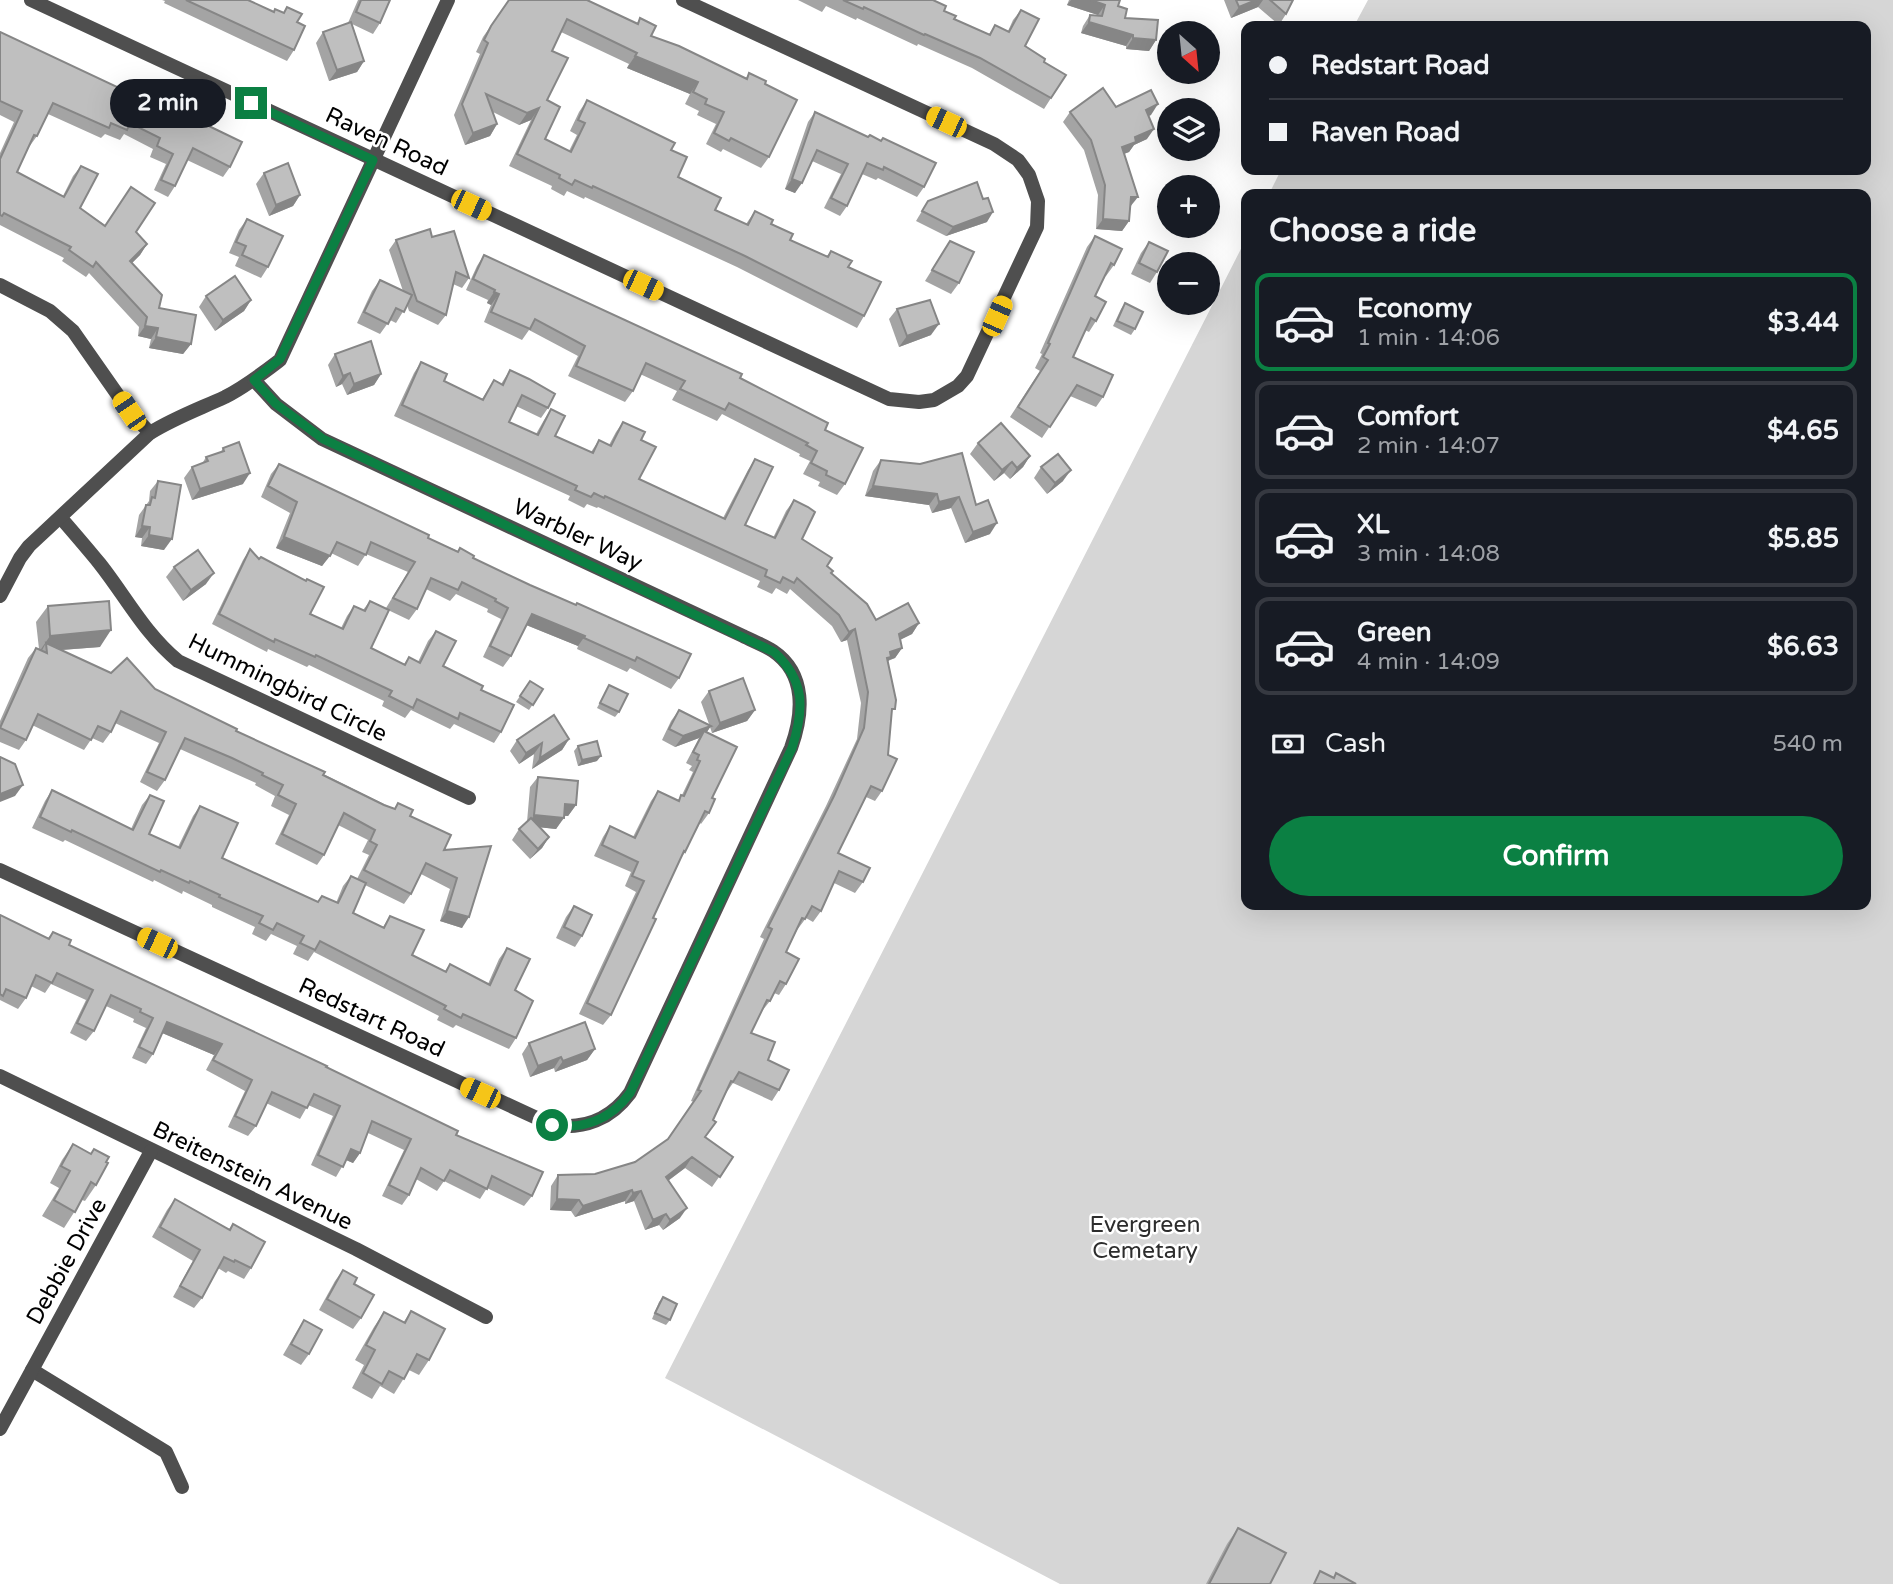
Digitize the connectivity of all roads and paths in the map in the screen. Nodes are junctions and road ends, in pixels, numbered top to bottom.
1 (31, 0) edge
2 (448, 0) edge
3 (683, 0) edge
4 (373, 160) junction
5 (0, 285) edge
6 (254, 380) junction
7 (150, 433) junction
8 (61, 518) junction
9 (0, 596) edge
10 (780, 774) joint
11 (469, 798) dead end
12 (0, 870) edge
13 (0, 1076) edge
14 (151, 1151) junction
15 (486, 1317) dead end
16 (32, 1370) junction
17 (0, 1429) edge
18 (182, 1487) dead end

1 - 4 street, Raven Road
2 - 4 street
3 - 4 street, Raven Road
4 - 6 street
5 - 7 street
6 - 7 street
6 - 10 street, Warbler Way
7 - 8 street
8 - 9 street
8 - 11 street, Hummingbird Circle
10 - 12 street, Redstart Road
13 - 14 street, Breitenstein Avenue
14 - 15 street, Breitenstein Avenue
14 - 16 street, Debbie Drive
16 - 17 street, Debbie Drive
16 - 18 street

